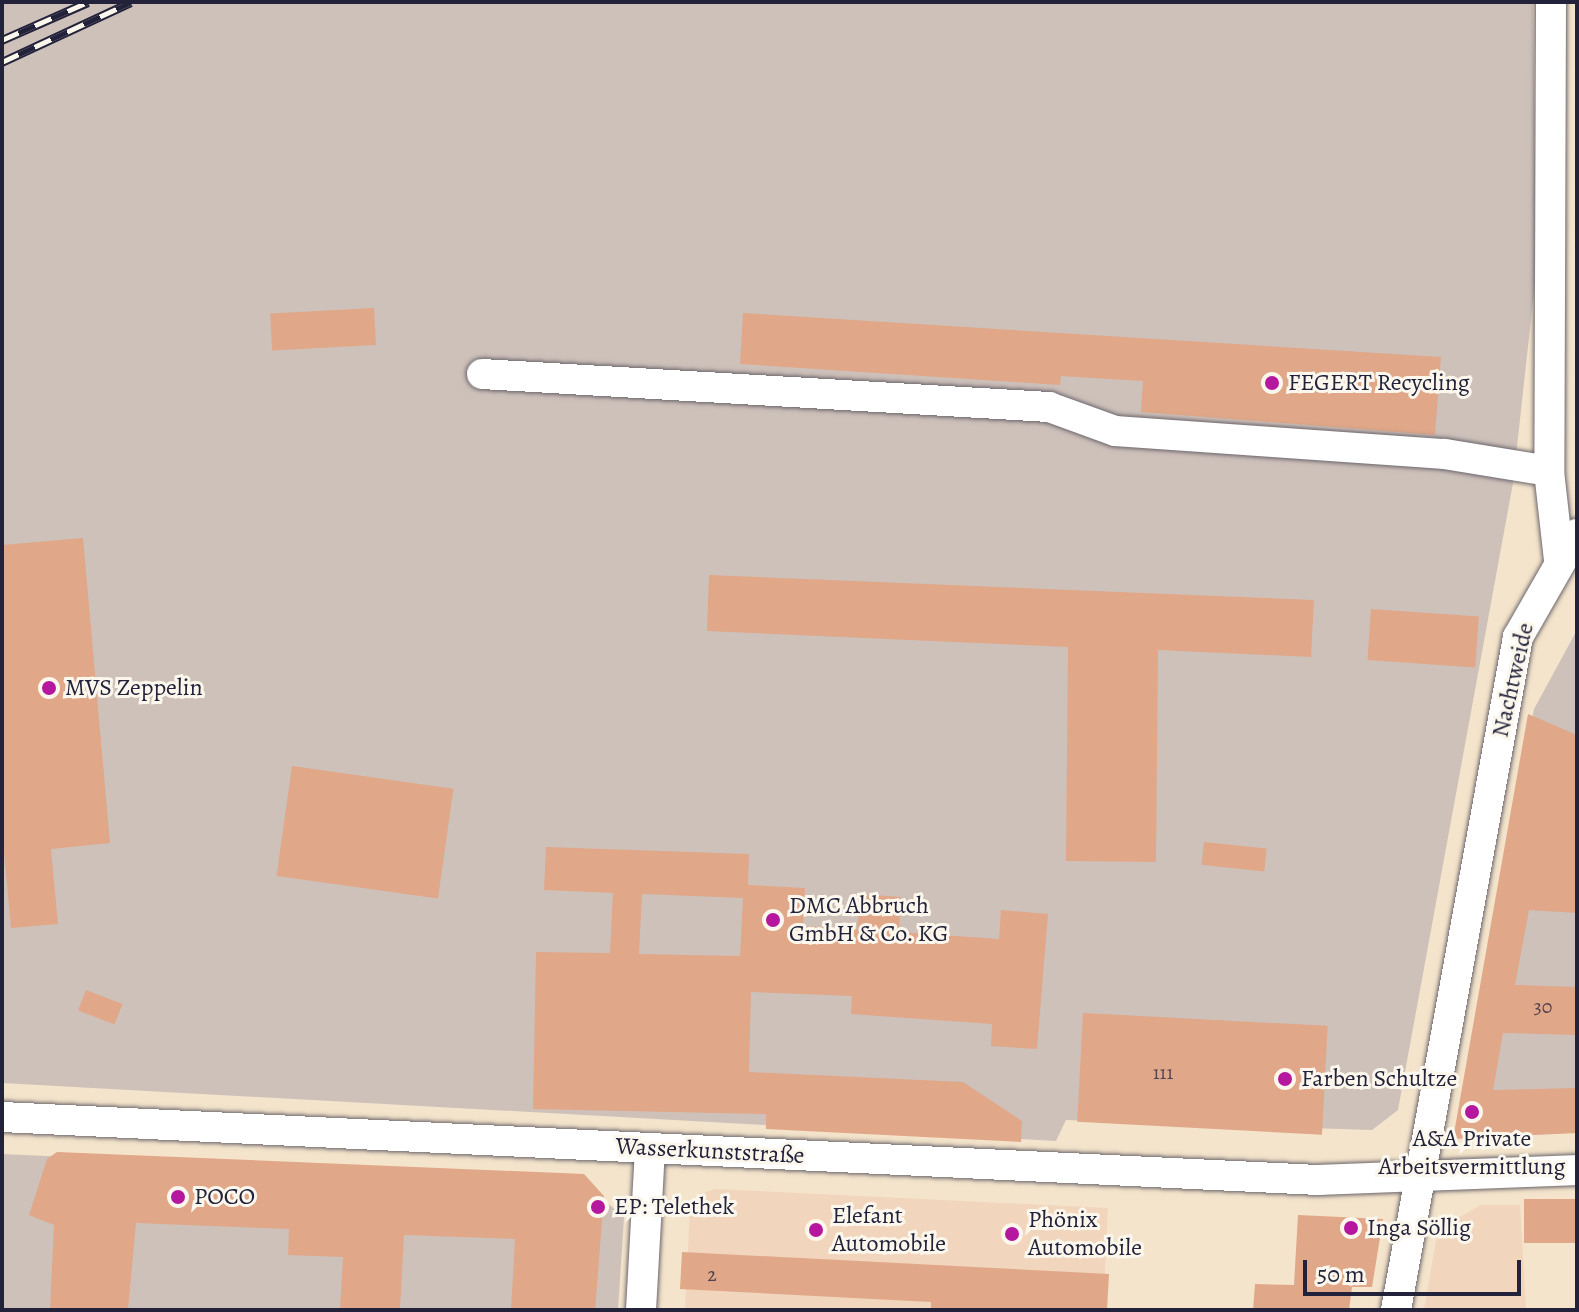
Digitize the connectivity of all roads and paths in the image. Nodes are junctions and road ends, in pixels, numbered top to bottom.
1 (1551, 2) edge
2 (1563, 307) edge
3 (482, 374) dead end
4 (1549, 471) junction
5 (1577, 534) edge
6 (1559, 560) junction
7 (2, 1117) edge
8 (650, 1148) junction
9 (1577, 1170) edge
10 (1418, 1176) junction
11 (641, 1310) edge
12 (1396, 1310) edge

1 - 2 street
2 - 4 street
3 - 4 street
4 - 6 street
5 - 6 street, Nachtweide
6 - 10 street, Nachtweide
7 - 8 street, Wasserkunststraße
8 - 10 street, Wasserkunststraße
8 - 11 street
9 - 10 street, Wasserkunststraße
10 - 12 street, Nachtweide

